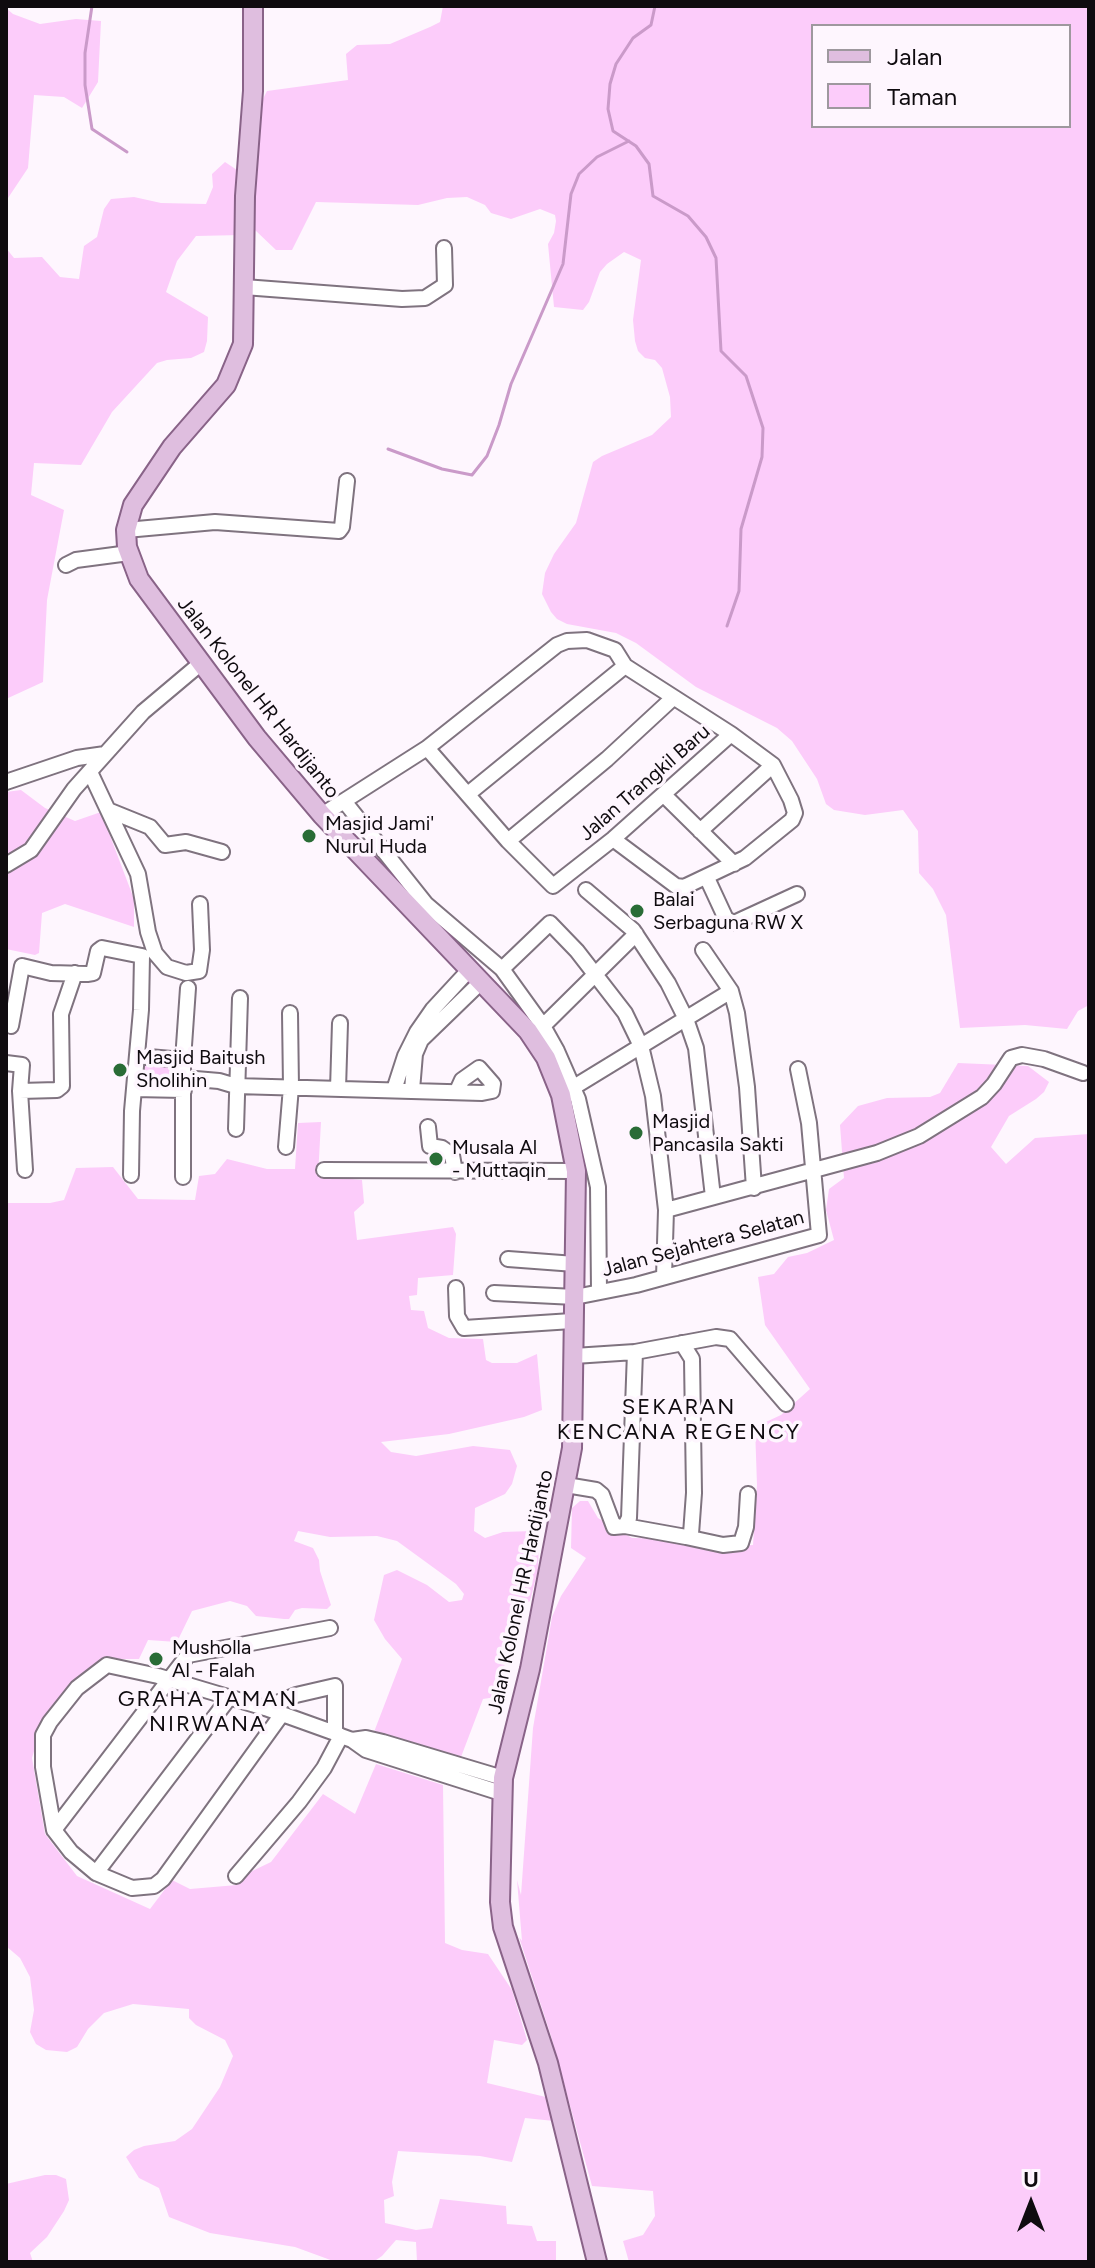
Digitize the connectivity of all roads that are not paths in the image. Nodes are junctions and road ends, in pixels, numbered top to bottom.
1 (253, 6) edge
2 (444, 248) dead end
3 (244, 287) junction
4 (347, 481) dead end
5 (126, 530) junction
6 (129, 553) junction
7 (66, 565) dead end
8 (200, 664) junction
9 (625, 666) junction
10 (673, 698) junction
11 (731, 734) junction
12 (427, 748) junction
13 (105, 754) junction
14 (773, 765) junction
15 (90, 772) junction
16 (6, 782) edge
17 (468, 794) junction
18 (664, 795) junction
19 (344, 801) junction
20 (108, 810) junction
21 (322, 815) junction
22 (700, 831) junction
23 (613, 839) junction
24 (508, 841) junction
25 (222, 852) dead end
26 (734, 864) junction
27 (6, 865) edge
28 (707, 878) junction
29 (586, 890) dead end
30 (797, 894) dead end
31 (200, 904) dead end
32 (636, 934) junction
33 (703, 950) dead end
34 (502, 969) junction
35 (75, 973) junction
36 (476, 975) junction
37 (597, 975) junction
38 (188, 988) dead end
39 (731, 991) junction
40 (240, 998) dead end
41 (290, 1013) dead end
42 (686, 1019) junction
43 (340, 1023) dead end
44 (11, 1026) dead end
45 (543, 1026) junction
46 (641, 1046) junction
47 (552, 1054) junction
48 (137, 1056) junction
49 (410, 1056) junction
50 (183, 1060) junction
51 (6, 1063) edge
52 (798, 1069) dead end
53 (1083, 1073) dead end
54 (184, 1084) junction
55 (236, 1086) junction
56 (291, 1087) junction
57 (574, 1087) junction
58 (134, 1089) junction
59 (338, 1089) junction
60 (394, 1090) junction
61 (412, 1090) junction
62 (20, 1091) junction
63 (457, 1091) dead end
64 (428, 1127) dead end
65 (236, 1129) dead end
66 (286, 1147) dead end
67 (25, 1170) dead end
68 (324, 1170) dead end
69 (813, 1171) junction
70 (455, 1172) junction
71 (131, 1175) dead end
72 (183, 1177) dead end
73 (576, 1180) junction
74 (598, 1187) junction
75 (754, 1188) junction
76 (713, 1197) junction
77 (666, 1210) junction
78 (508, 1259) dead end
79 (575, 1264) junction
80 (664, 1277) junction
81 (456, 1288) dead end
82 (599, 1292) junction
83 (494, 1293) dead end
84 (575, 1297) junction
85 (572, 1321) junction
86 (682, 1343) junction
87 (635, 1352) junction
88 (574, 1356) junction
89 (786, 1404) dead end
90 (566, 1485) junction
91 (748, 1494) dead end
92 (625, 1526) junction
93 (686, 1537) junction
94 (330, 1628) dead end
95 (171, 1680) junction
96 (229, 1698) junction
97 (265, 1708) junction
98 (282, 1714) junction
99 (342, 1736) junction
100 (502, 1786) junction
101 (54, 1830) junction
102 (96, 1873) junction
103 (236, 1876) dead end
104 (597, 2262) edge

1 - 3 main road, Jalan Kolonel HR Hardijanto
2 - 3 street
3 - 5 main road, Jalan Kolonel HR Hardijanto
4 - 5 street
5 - 6 main road, Jalan Kolonel HR Hardijanto
6 - 7 street
6 - 8 main road, Jalan Kolonel HR Hardijanto
8 - 13 street
8 - 21 main road, Jalan Kolonel HR Hardijanto
9 - 10 street, Jalan Trangkil Baru
9 - 12 street, Jalan Trangkil Baru
9 - 17 street
10 - 11 street, Jalan Trangkil Baru
10 - 24 street
11 - 14 street
11 - 18 street, Jalan Trangkil Baru
12 - 17 street, Jalan Trangkil Baru
12 - 19 street, Jalan Trangkil Baru
13 - 15 street
13 - 16 street
14 - 22 street
14 - 26 street
15 - 20 street
15 - 27 street
17 - 24 street, Jalan Trangkil Baru
18 - 22 street
18 - 23 street, Jalan Trangkil Baru
19 - 21 street, Jalan Trangkil Baru
19 - 34 street
20 - 25 street
20 - 31 street
21 - 36 main road, Jalan Kolonel HR Hardijanto
22 - 26 street
23 - 24 street, Jalan Trangkil Baru
23 - 28 street
26 - 28 street
28 - 30 street
29 - 32 street
32 - 37 street
32 - 42 street
33 - 39 street
34 - 37 street
34 - 45 street
35 - 44 street
35 - 48 street
35 - 62 street
36 - 47 main road, Jalan Kolonel HR Hardijanto
36 - 49 street
37 - 45 street
37 - 46 street
38 - 50 street
39 - 42 street
39 - 75 street
40 - 55 street
41 - 56 street
42 - 46 street
42 - 76 street
43 - 59 street
45 - 47 street
46 - 57 street
46 - 77 street
47 - 57 street
47 - 73 main road, Jalan Kolonel HR Hardijanto
48 - 50 street
48 - 58 street
49 - 60 street
49 - 61 street
50 - 54 street
51 - 62 street
52 - 69 street, Jalan Sejahtera Selatan
53 - 69 street
54 - 55 street
54 - 58 street
54 - 72 street
55 - 56 street
55 - 65 street
56 - 59 street
56 - 66 street
57 - 74 street
58 - 71 street
59 - 60 street
60 - 61 street
61 - 63 street
62 - 67 street
64 - 70 street
68 - 70 street
69 - 75 street
69 - 80 street, Jalan Sejahtera Selatan
70 - 73 street
73 - 74 street
73 - 79 main road, Jalan Kolonel HR Hardijanto
74 - 82 street
75 - 76 street
76 - 77 street
77 - 80 street
78 - 79 street
79 - 84 main road, Jalan Kolonel HR Hardijanto
80 - 82 street, Jalan Sejahtera Selatan
81 - 85 street
82 - 84 street, Jalan Sejahtera Selatan
83 - 84 street, Jalan Sejahtera Selatan
84 - 85 main road, Jalan Kolonel HR Hardijanto
85 - 88 main road, Jalan Kolonel HR Hardijanto
86 - 87 street
86 - 89 street
86 - 93 street
87 - 88 street
87 - 92 street
88 - 90 main road, Jalan Kolonel HR Hardijanto
90 - 92 street
90 - 100 main road, Jalan Kolonel HR Hardijanto
91 - 93 street
92 - 93 street
94 - 95 street
95 - 96 street
95 - 101 street
95 - 101 street
96 - 97 street
96 - 102 street
97 - 98 street
97 - 99 street
98 - 99 street
98 - 102 street
99 - 100 street
99 - 103 street
100 - 104 main road, Jalan Kolonel HR Hardijanto
101 - 102 street

